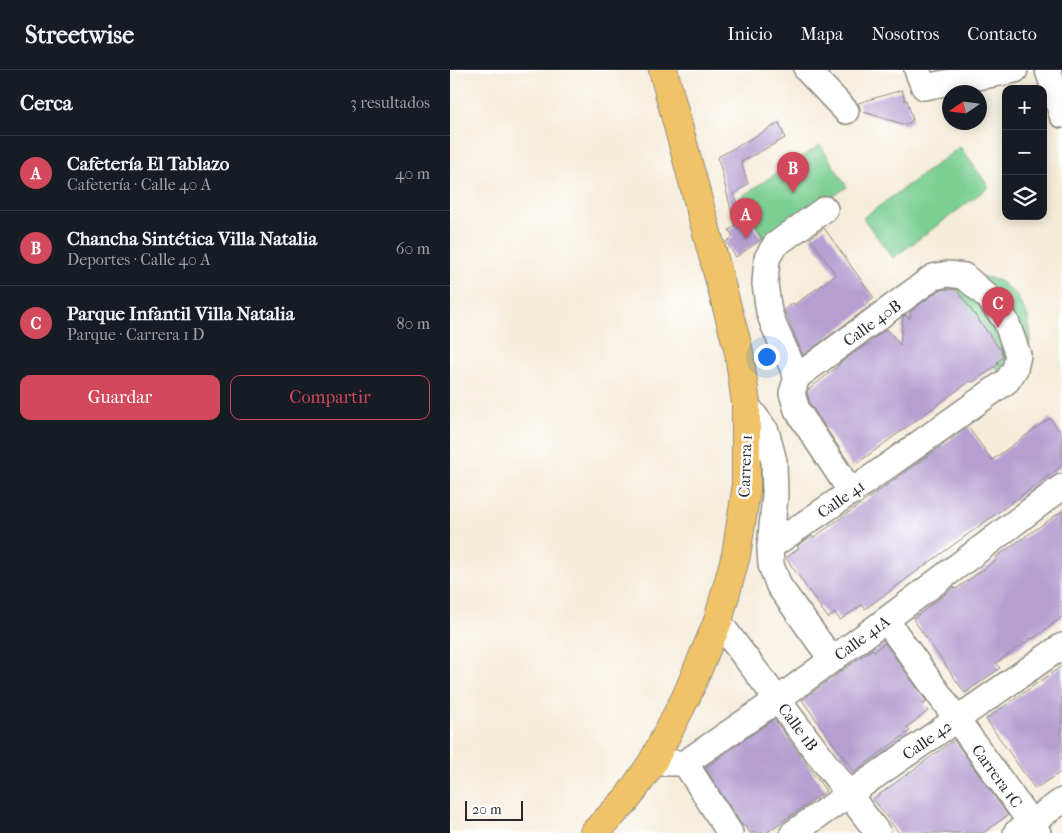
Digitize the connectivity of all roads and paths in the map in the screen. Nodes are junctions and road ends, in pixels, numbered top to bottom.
1 (664, 70) edge
2 (807, 70) edge
3 (1014, 70) edge
4 (1048, 70) edge
5 (921, 78) edge
6 (846, 111) dead end
7 (1062, 116) edge
8 (825, 209) dead end
9 (948, 274) joint
10 (797, 378) junction
11 (746, 404) junction
12 (1062, 487) edge
13 (851, 492) junction
14 (770, 547) junction
15 (886, 620) junction
16 (718, 621) junction
17 (1062, 646) edge
18 (832, 660) junction
19 (777, 700) junction
20 (957, 719) junction
21 (652, 763) junction
22 (685, 763) junction
23 (849, 794) junction
24 (1062, 801) edge
25 (1028, 830) edge
26 (594, 833) edge
27 (730, 833) edge
28 (793, 833) edge
29 (878, 833) edge

1 - 11 main road, Carrera 1
2 - 6 street
3 - 5 street
4 - 7 street
8 - 10 street
9 - 10 street, Calle 40B
9 - 13 street, Calle 41
10 - 13 street
11 - 14 street
11 - 16 main road, Carrera 1
12 - 15 street, Calle 41A
13 - 14 street, Calle 41
14 - 18 street
15 - 18 street, Calle 41A
15 - 20 street, Carrera 1C
16 - 19 street, Calle 1B
16 - 21 main road, Carrera 1
17 - 20 street, Calle 42
18 - 19 street, Calle 41A
19 - 22 street, Calle 41A
19 - 23 street, Calle 1B
20 - 23 street, Calle 42
20 - 25 street, Carrera 1C
21 - 22 street
21 - 26 main road, Carrera 1
22 - 27 street
23 - 28 street, Calle 42
23 - 29 street, Calle 1B
24 - 25 street

